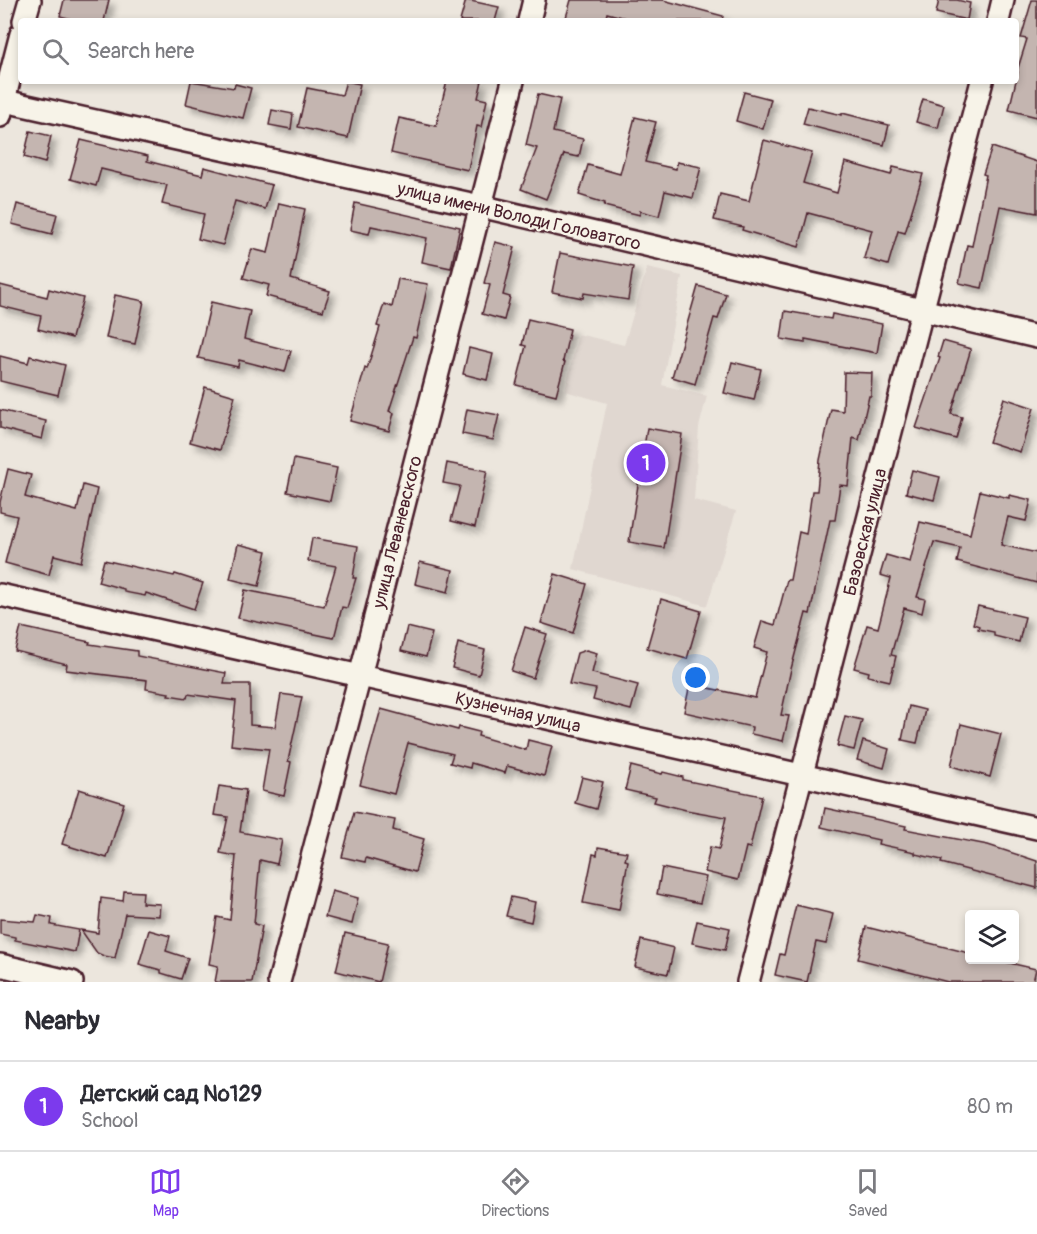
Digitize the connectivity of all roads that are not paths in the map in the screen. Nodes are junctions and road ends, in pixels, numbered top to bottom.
1 (30, 0) edge
2 (534, 0) edge
3 (1003, 0) edge
4 (25, 18) edge
5 (530, 18) edge
6 (999, 18) edge
7 (18, 45) edge
8 (512, 84) edge
9 (981, 84) edge
10 (1, 106) edge
11 (480, 206) junction
12 (922, 311) junction
13 (1037, 338) edge
14 (0, 595) edge
15 (360, 676) junction
16 (802, 776) junction
17 (1037, 828) edge
18 (0, 965) edge
19 (72, 982) edge
20 (279, 982) edge
21 (748, 982) edge

1 - 4 street
2 - 5 street
3 - 6 street
7 - 10 street
8 - 11 street, улица Леваневского
9 - 12 street, Базовская улица
10 - 11 street, улица имени Володи Головатого
11 - 12 street, улица имени Володи Головатого
11 - 15 street, улица Леваневского
12 - 13 street, улица имени Володи Головатого
12 - 16 street, Базовская улица
14 - 15 street, Кузнечная улица
15 - 16 street, Кузнечная улица
15 - 20 street, улица Леваневского
16 - 17 street, Кузнечная улица
16 - 21 street, Базовская улица
18 - 19 street

